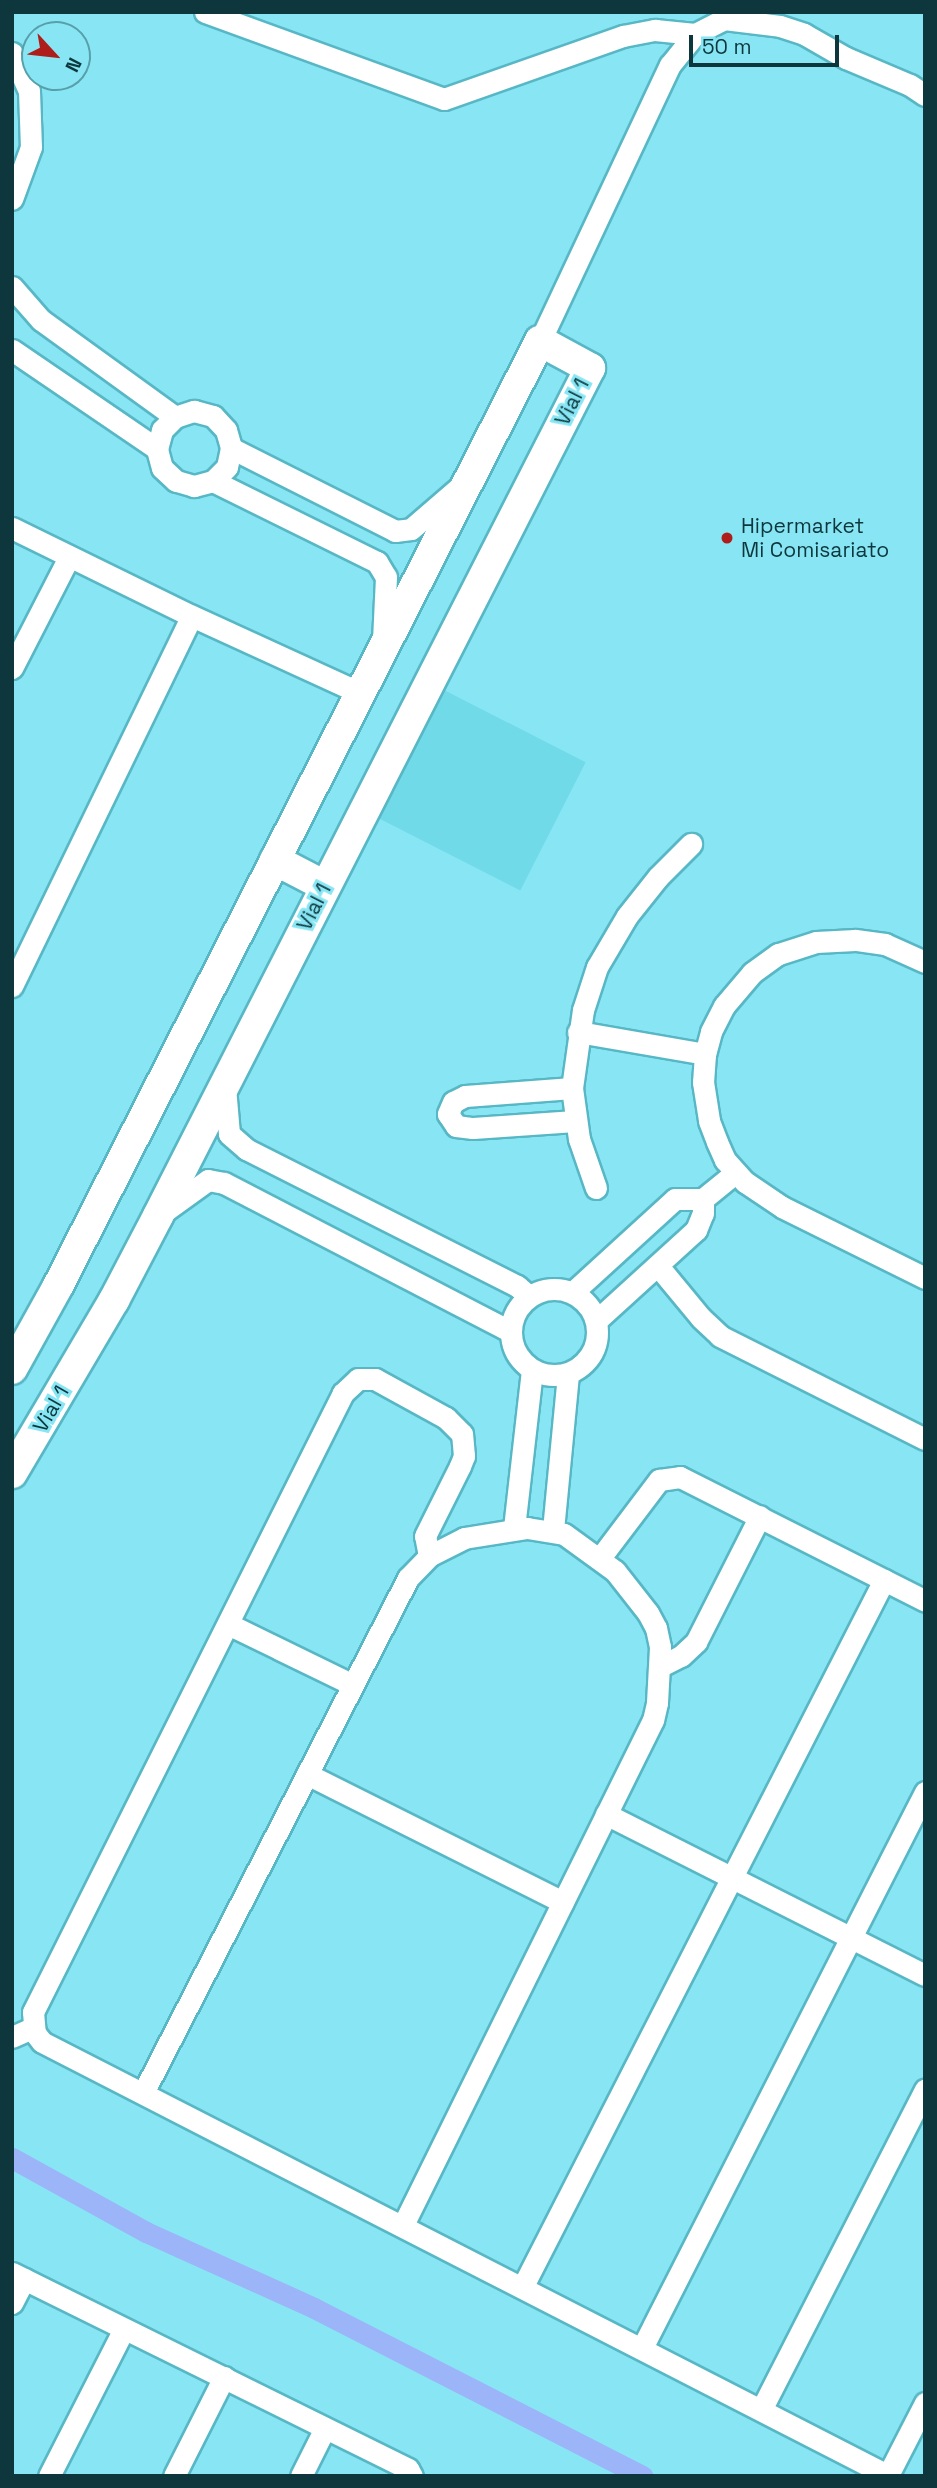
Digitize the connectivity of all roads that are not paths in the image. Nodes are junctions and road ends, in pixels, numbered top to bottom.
1 (205, 12) edge
2 (695, 34) junction
3 (12, 53) edge
4 (925, 95) edge
5 (12, 199) edge
6 (12, 287) edge
7 (540, 341) junction
8 (12, 350) edge
9 (176, 416) junction
10 (231, 448) junction
11 (157, 449) junction
12 (470, 478) junction
13 (213, 481) junction
14 (12, 528) edge
15 (69, 557) junction
16 (192, 616) junction
17 (383, 649) junction
18 (12, 668) edge
19 (360, 693) junction
20 (691, 844) dead end
21 (275, 860) junction
22 (325, 886) junction
23 (925, 962) edge
24 (12, 986) edge
25 (578, 1032) junction
26 (705, 1054) junction
27 (225, 1086) junction
28 (572, 1088) junction
29 (575, 1121) junction
30 (735, 1173) junction
31 (596, 1188) dead end
32 (703, 1199) junction
33 (158, 1216) junction
34 (658, 1266) junction
35 (925, 1278) edge
36 (572, 1292) junction
37 (529, 1296) junction
38 (597, 1320) junction
39 (510, 1331) junction
40 (12, 1369) edge
41 (532, 1370) junction
42 (568, 1374) junction
43 (925, 1439) edge
44 (12, 1473) edge
45 (760, 1516) junction
46 (514, 1528) junction
47 (553, 1530) junction
48 (429, 1556) junction
49 (600, 1558) junction
50 (884, 1580) junction
51 (925, 1601) edge
52 (228, 1623) junction
53 (661, 1666) junction
54 (353, 1685) junction
55 (307, 1774) junction
56 (925, 1792) edge
57 (606, 1814) junction
58 (732, 1877) junction
59 (563, 1902) junction
60 (849, 1937) junction
61 (925, 1975) edge
62 (32, 2028) junction
63 (12, 2037) edge
64 (925, 2089) edge
65 (142, 2093) junction
66 (403, 2225) junction
67 (18, 2276) edge
68 (523, 2287) junction
69 (12, 2303) edge
70 (124, 2329) junction
71 (642, 2348) junction
72 (224, 2377) junction
73 (925, 2403) edge
74 (761, 2410) junction
75 (324, 2430) junction
76 (889, 2475) edge
77 (49, 2476) edge
78 (174, 2476) edge
79 (301, 2476) edge
80 (412, 2476) edge

1 - 2 street
2 - 4 street
2 - 7 street
3 - 5 street
6 - 9 street
7 - 12 street
7 - 22 street, Vial 1
8 - 11 street
9 - 10 street
9 - 11 street
10 - 12 street
10 - 13 street
11 - 13 street
12 - 17 street
13 - 17 street
14 - 15 street
15 - 16 street
15 - 18 street
16 - 19 street
16 - 24 street
17 - 19 street
19 - 21 street
20 - 25 street
21 - 22 street
21 - 40 street
22 - 27 street, Vial 1
23 - 26 street
25 - 26 street
25 - 28 street
26 - 30 street
27 - 33 street, Vial 1
27 - 37 street
28 - 29 street
28 - 29 street
29 - 31 street
30 - 32 street
30 - 35 street
32 - 34 street
32 - 36 street
33 - 39 street
33 - 44 street, Vial 1
34 - 38 street
34 - 43 street
36 - 37 street
36 - 38 street
37 - 39 street
38 - 42 street
39 - 41 street
41 - 42 street
41 - 46 street
42 - 47 street
45 - 49 street
45 - 50 street
45 - 53 street
46 - 47 street
46 - 48 street
47 - 49 street
48 - 52 street
48 - 54 street
49 - 53 street
50 - 51 street
50 - 58 street
52 - 54 street
52 - 62 street
53 - 57 street
54 - 55 street
55 - 59 street
55 - 65 street
56 - 60 street
57 - 58 street
57 - 59 street
58 - 60 street
58 - 68 street
59 - 66 street
60 - 61 street
60 - 71 street
62 - 63 street
62 - 65 street
64 - 74 street
65 - 66 street
66 - 68 street
67 - 69 street
67 - 70 street
68 - 71 street
70 - 72 street
70 - 77 street
71 - 74 street
72 - 75 street
72 - 78 street
73 - 76 street
74 - 76 street
75 - 79 street
75 - 80 street

